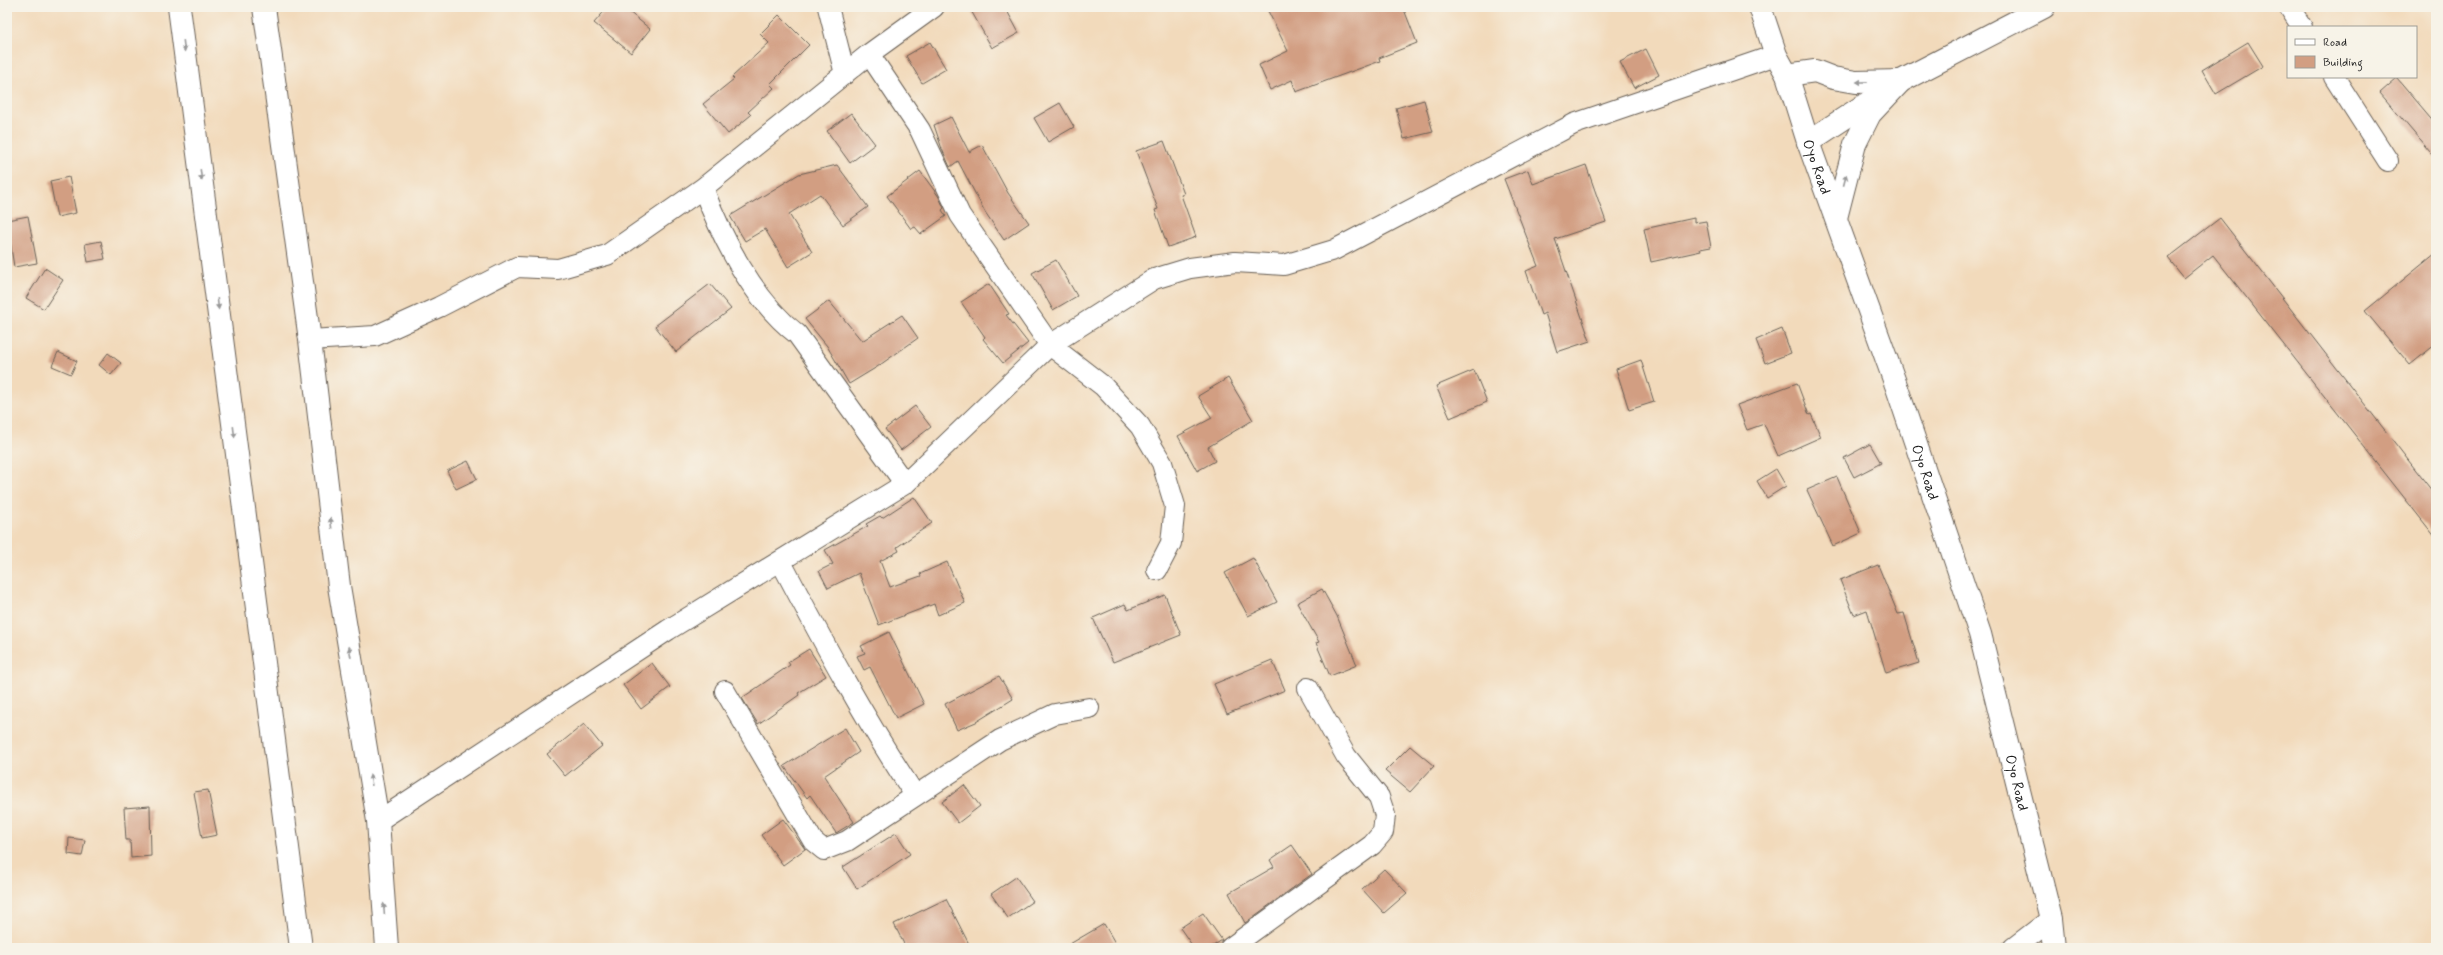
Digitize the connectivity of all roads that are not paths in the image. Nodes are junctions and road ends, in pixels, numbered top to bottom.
1 (179, 7) edge
2 (264, 7) edge
3 (828, 7) edge
4 (934, 7) edge
5 (1760, 7) edge
6 (2044, 7) edge
7 (2289, 7) edge
8 (2301, 26) edge
9 (869, 54) junction
10 (1776, 55) junction
11 (845, 74) junction
12 (1787, 75) junction
13 (2335, 78) edge
14 (1901, 81) junction
15 (1808, 142) junction
16 (2388, 161) dead end
17 (703, 188) junction
18 (1836, 218) junction
19 (310, 340) junction
20 (1050, 345) junction
21 (905, 484) junction
22 (781, 562) junction
23 (1157, 570) dead end
24 (1308, 688) dead end
25 (726, 691) dead end
26 (1088, 708) dead end
27 (915, 795) junction
28 (378, 821) junction
29 (2051, 919) junction
30 (1232, 947) edge
31 (301, 948) edge
32 (387, 948) edge
33 (2013, 948) edge
34 (2054, 948) edge

1 -> 31 main road
2 - 19 main road
3 - 11 street
4 - 9 street
5 - 10 main road, Oyo Road
6 - 14 main road
7 - 8 street
9 - 11 street
9 - 20 street
10 - 12 main road, Oyo Road
10 - 20 street
11 - 17 street
14 -> 12 main road
12 - 15 main road, Oyo Road
13 - 16 street
14 - 15 main road
18 -> 14 main road
15 - 18 main road, Oyo Road
17 - 19 street
17 - 21 street
18 - 29 main road, Oyo Road
28 -> 19 main road
20 - 21 street
20 - 23 street
21 - 22 street
22 - 27 street
22 - 28 street
24 - 30 street
25 - 27 street
26 - 27 street
32 -> 28 main road
29 - 33 street
29 - 34 main road, Oyo Road

